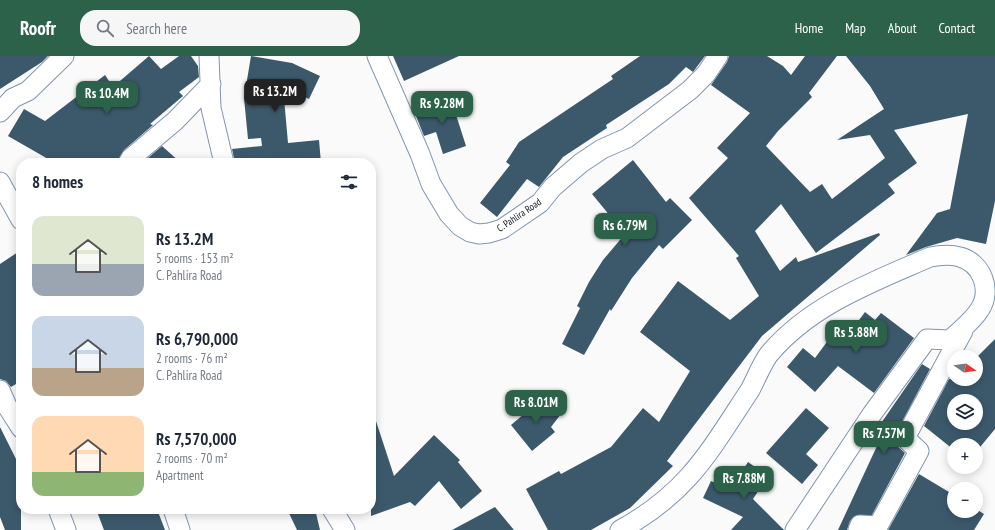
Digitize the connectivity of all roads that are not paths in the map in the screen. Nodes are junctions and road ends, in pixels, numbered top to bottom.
1 (64, 56) edge
2 (209, 56) edge
3 (377, 56) edge
4 (718, 56) edge
5 (211, 84) junction
6 (0, 112) edge
7 (131, 158) edge
8 (223, 158) edge
9 (0, 182) edge
10 (16, 211) edge
11 (968, 322) junction
12 (0, 390) edge
13 (16, 420) edge
14 (60, 514) edge
15 (175, 514) edge
16 (335, 514) edge
17 (66, 530) edge
18 (180, 530) edge
19 (345, 530) edge
20 (620, 530) edge
21 (795, 530) edge
22 (858, 530) edge

1 - 6 street
2 - 5 street
3 - 4 street, C. Pahlira Road
5 - 7 street
5 - 8 street
9 - 10 street
11 - 20 street
11 - 21 street
11 - 22 street
12 - 13 street
14 - 17 street
15 - 18 street
16 - 19 street

